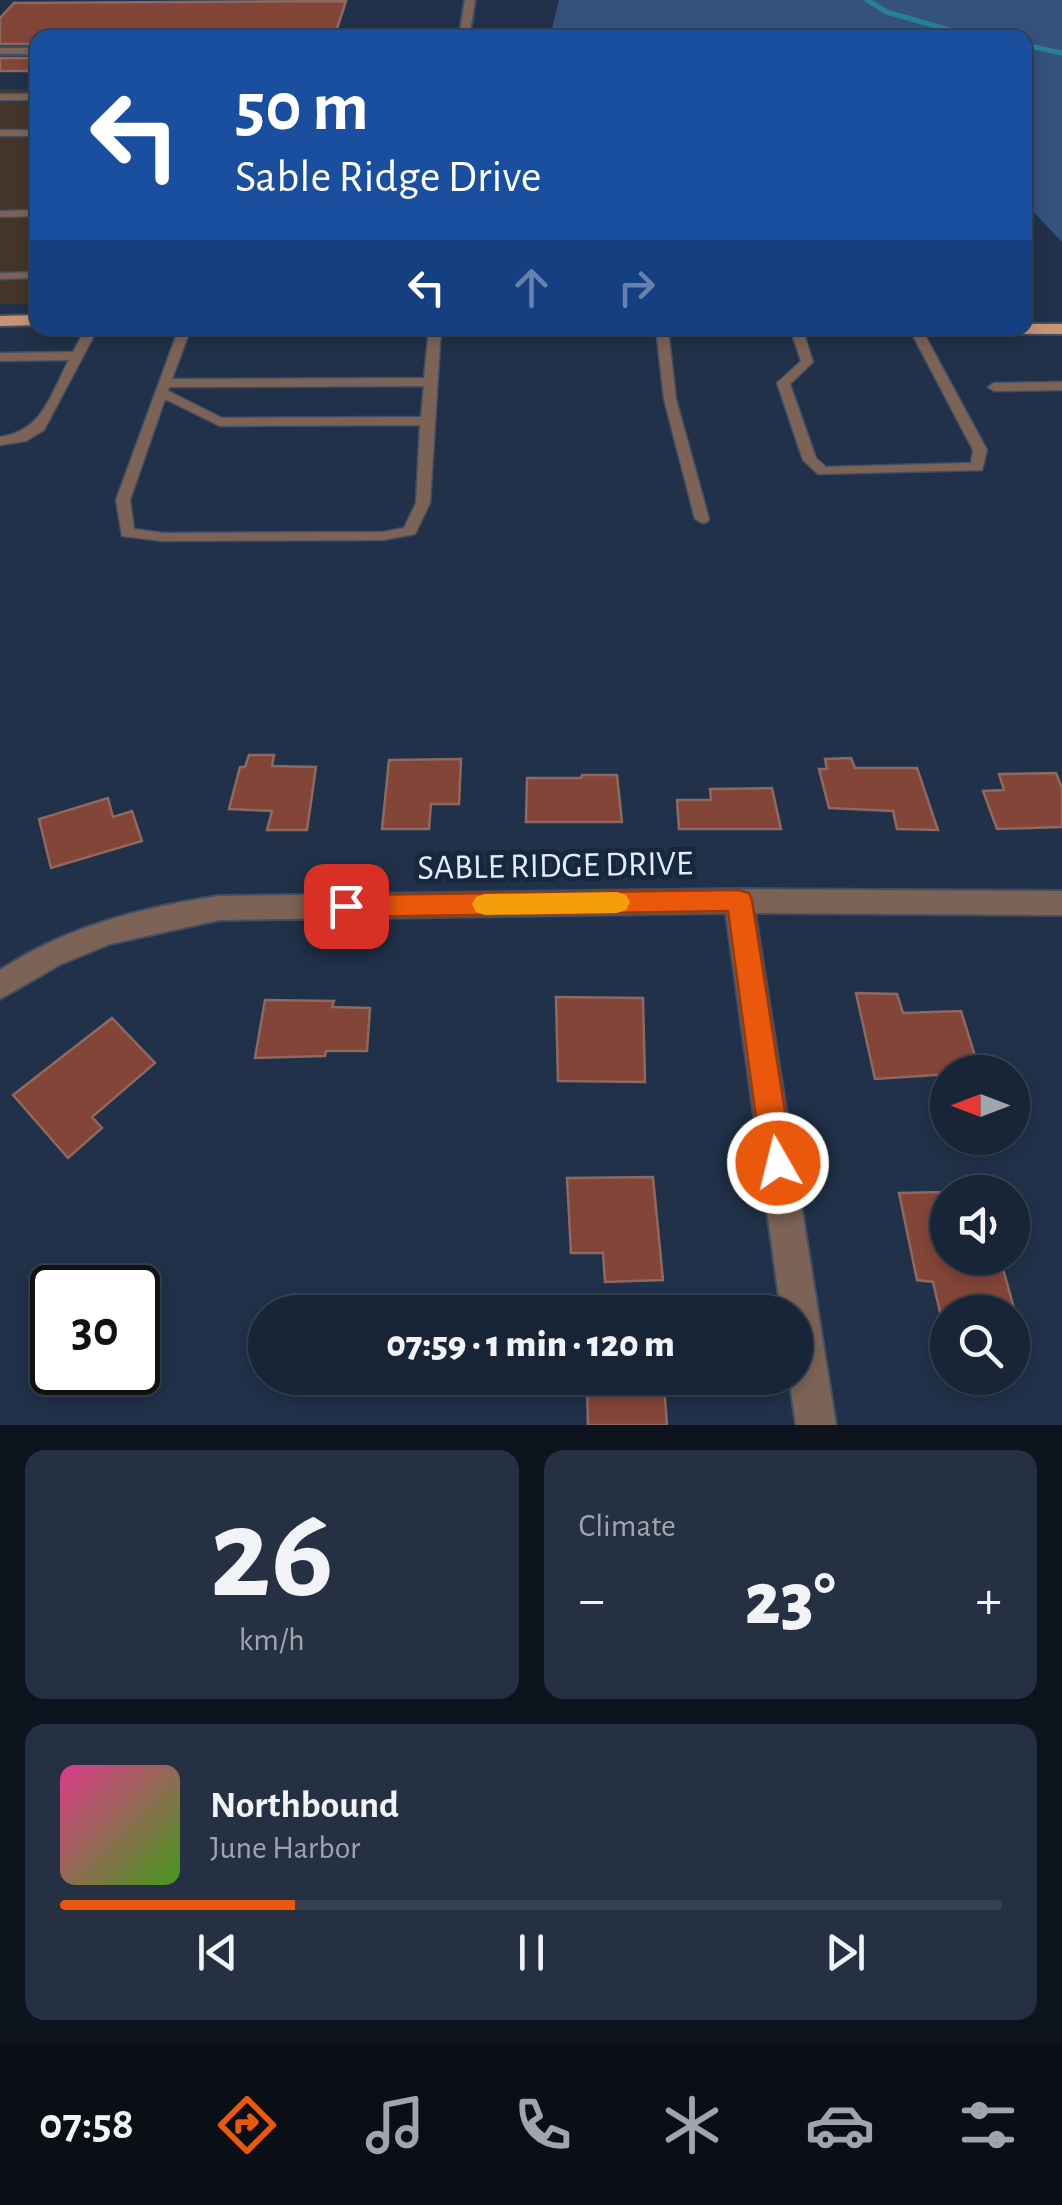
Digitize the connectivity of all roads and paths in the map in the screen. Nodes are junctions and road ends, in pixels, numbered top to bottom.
1 (470, 0) edge
2 (465, 30) edge
3 (0, 51) edge
4 (30, 51) edge
5 (0, 97) edge
6 (30, 97) edge
7 (0, 133) edge
8 (30, 133) edge
9 (0, 214) edge
10 (30, 214) edge
11 (30, 275) edge
12 (0, 276) edge
13 (30, 320) edge
14 (0, 321) edge
15 (1032, 326) edge
16 (1062, 329) edge
17 (88, 335) edge
18 (182, 335) edge
19 (435, 335) edge
20 (663, 335) edge
21 (798, 335) edge
22 (919, 335) edge
23 (76, 356) junction
24 (0, 358) edge
25 (430, 382) junction
26 (994, 386) dead end
27 (1062, 386) edge
28 (163, 388) junction
29 (427, 421) junction
30 (0, 441) edge
31 (702, 519) dead end
32 (739, 900) junction
33 (1062, 903) edge
34 (0, 986) edge
35 (816, 1425) edge

1 - 2 street
3 - 4 street
5 - 6 lane
7 - 8 lane
9 - 10 lane
11 - 12 lane
13 - 14 main road
15 - 16 main road
17 - 23 lane
18 - 28 lane
19 - 25 lane
20 - 31 lane
21 - 22 lane
23 - 24 lane
23 - 30 lane
25 - 28 lane
25 - 29 lane
26 - 27 lane
28 - 29 lane
28 - 29 lane
32 - 33 street, SABLE RIDGE DRIVE
32 - 34 street, SABLE RIDGE DRIVE
32 - 35 street

